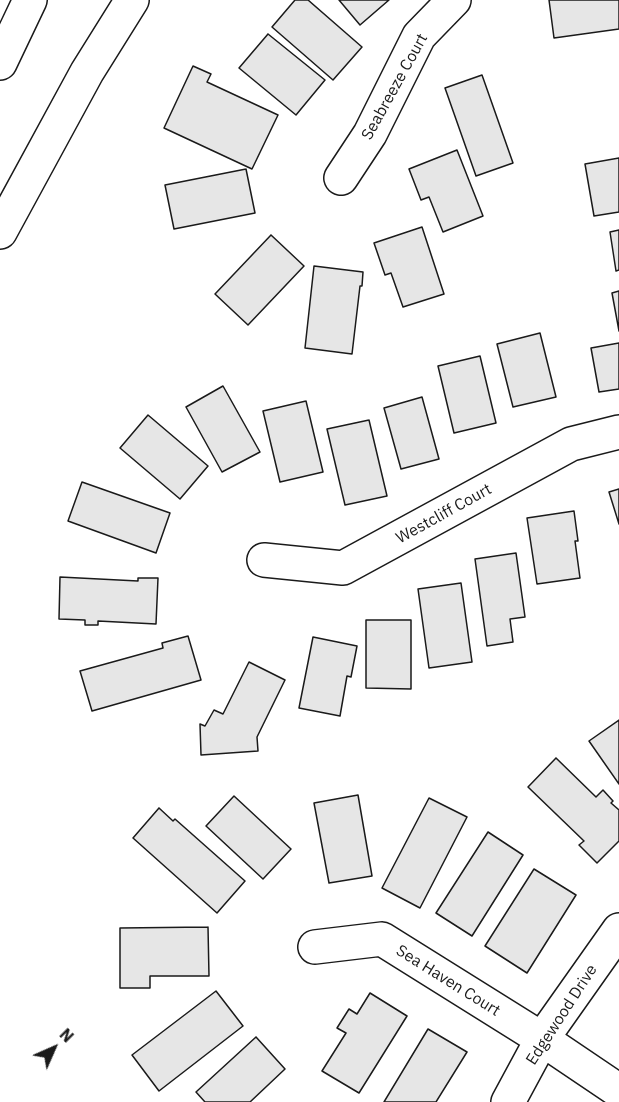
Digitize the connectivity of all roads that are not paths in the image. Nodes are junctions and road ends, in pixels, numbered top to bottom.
1 (30, 0) edge
2 (132, 0) edge
3 (453, 0) edge
4 (0, 63) edge
5 (341, 178) dead end
6 (0, 232) edge
7 (619, 432) edge
8 (264, 560) dead end
9 (619, 930) edge
10 (315, 947) dead end
11 (542, 1039) junction
12 (619, 1091) edge
13 (508, 1102) edge

1 - 4 main road
2 - 6 main road
3 - 5 main road, Seabreeze Court
7 - 8 main road, Westcliff Court
9 - 11 main road, Edgewood Drive
10 - 11 main road, Sea Haven Court
11 - 12 main road, Sea Haven Court
11 - 13 main road, Edgewood Drive

